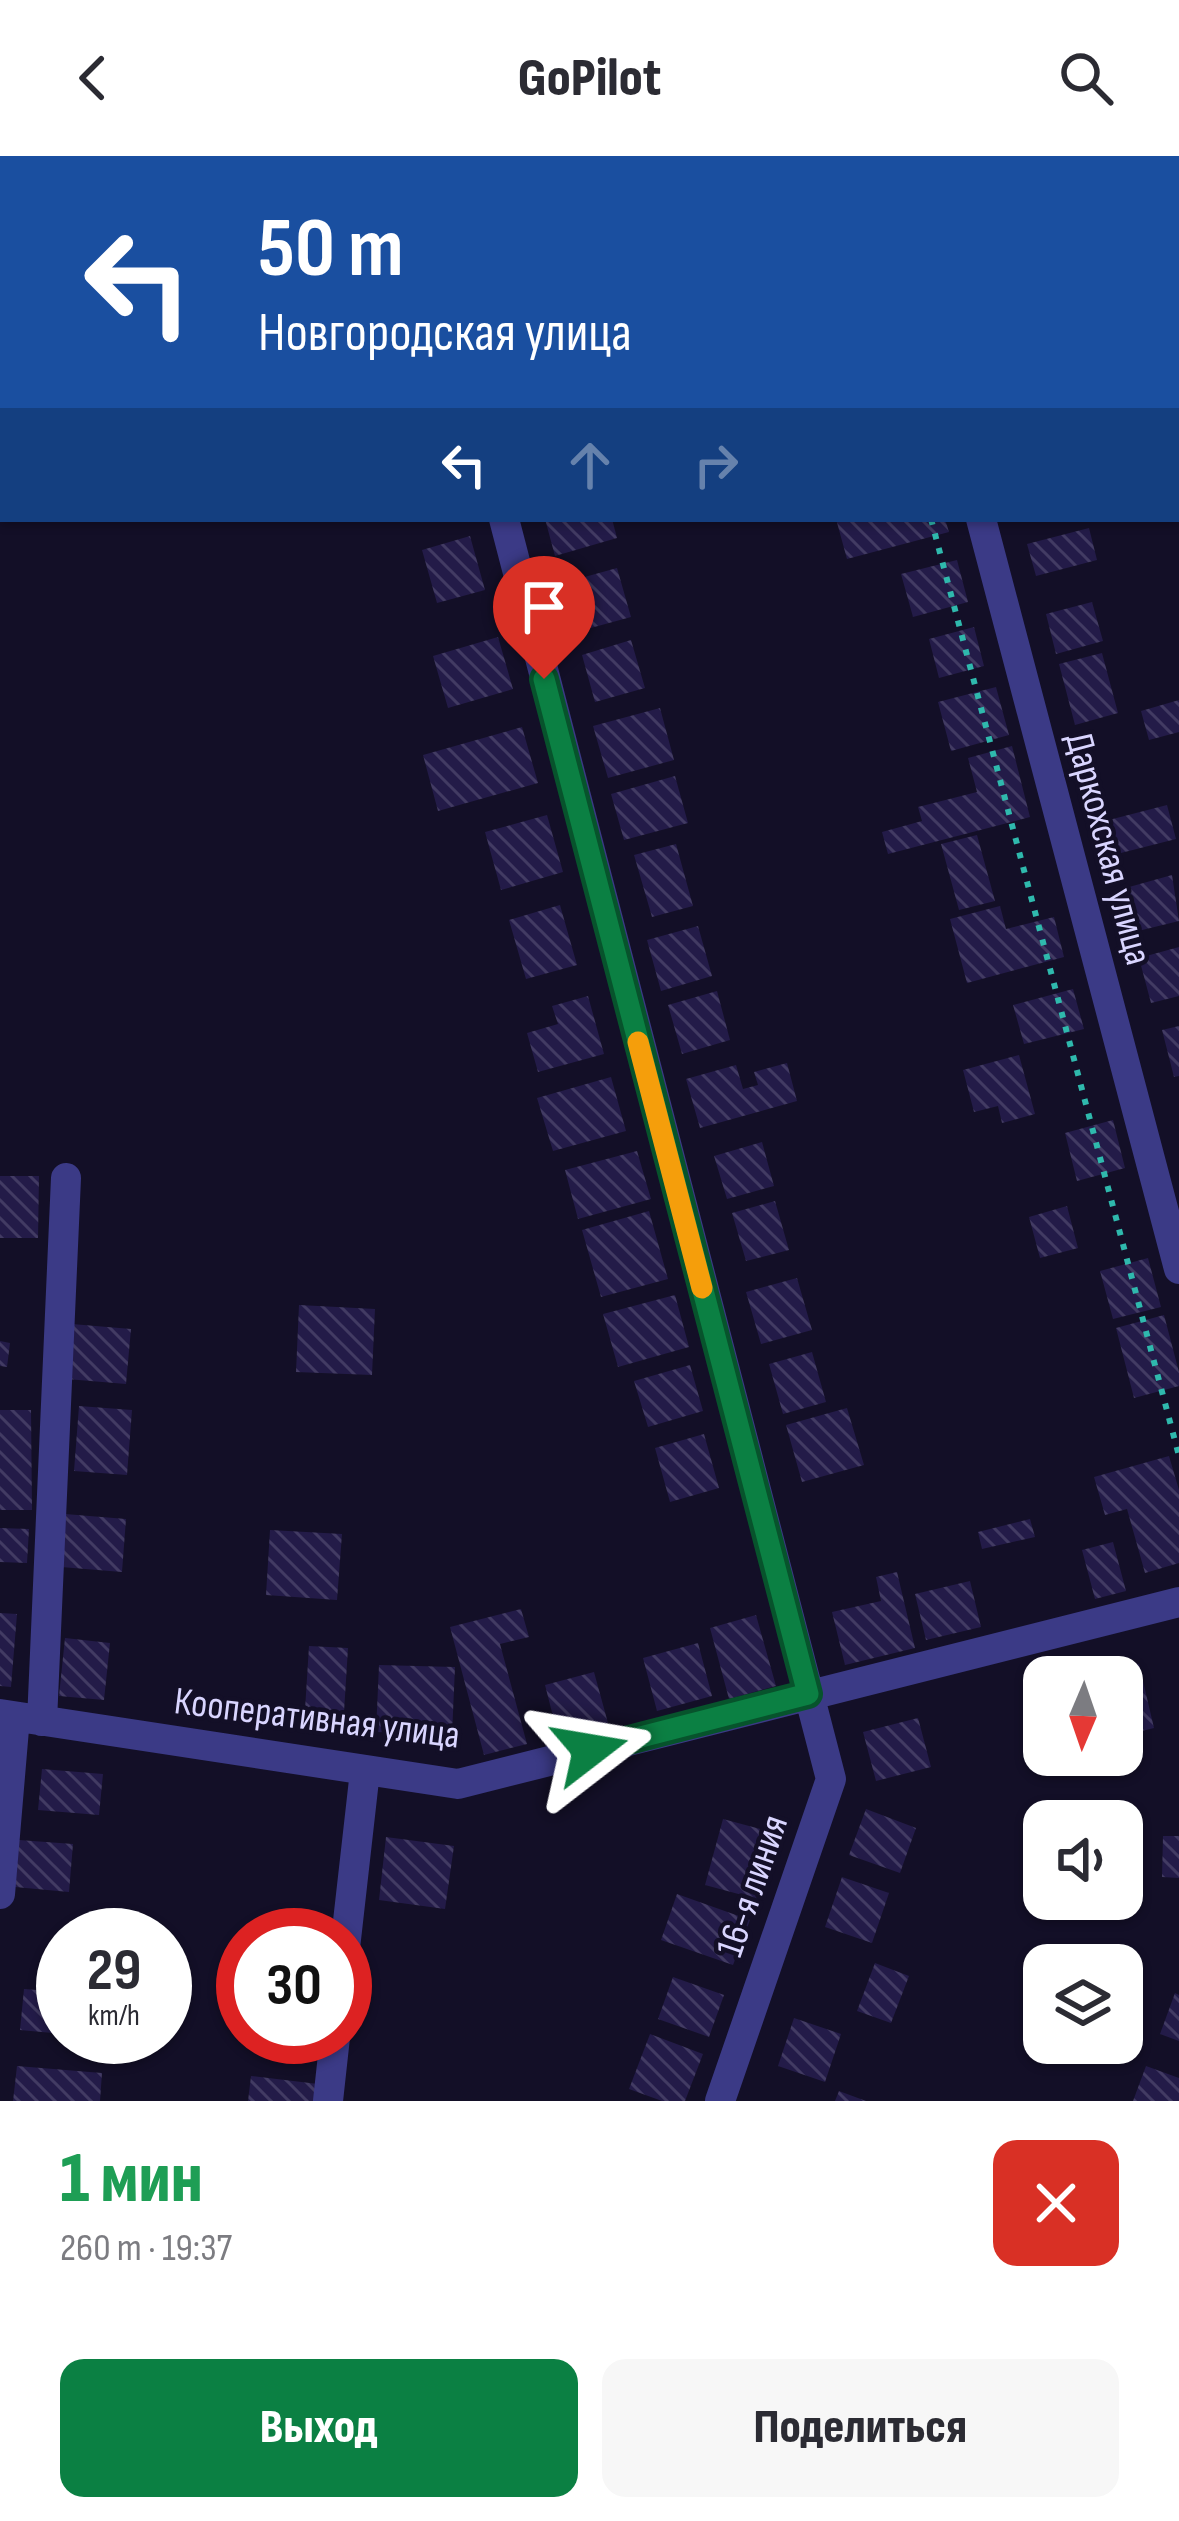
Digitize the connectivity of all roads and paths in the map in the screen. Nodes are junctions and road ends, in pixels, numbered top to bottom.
1 (505, 522) edge
2 (932, 522) edge
3 (981, 522) edge
4 (66, 1178) dead end
5 (1179, 1269) edge
6 (1179, 1456) edge
7 (1179, 1602) edge
8 (808, 1694) junction
9 (19, 1717) edge
10 (365, 1771) junction
11 (0, 1894) edge
12 (350, 1908) edge
13 (332, 2064) edge
14 (328, 2101) edge
15 (720, 2101) edge

1 - 8 street, 16-я линия
2 - 6 path
3 - 5 street, Даркохская улица
4 - 9 street
7 - 8 street, Кооперативная улица
8 - 10 street, Кооперативная улица
8 - 15 street, 16-я линия
9 - 10 street, Кооперативная улица
9 - 11 street
10 - 12 street
13 - 14 street

